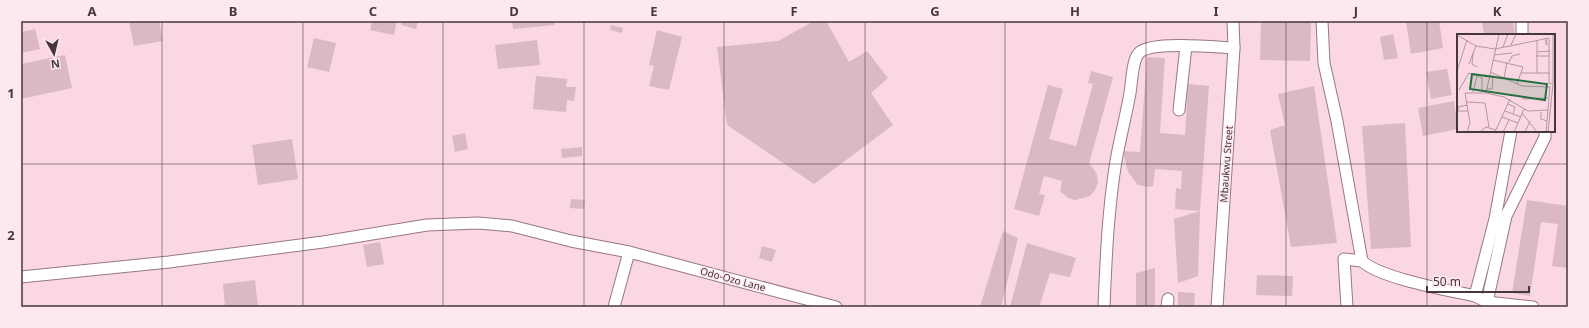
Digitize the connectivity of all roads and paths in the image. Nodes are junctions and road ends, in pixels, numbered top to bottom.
1 (1233, 21) edge
2 (1322, 21) edge
3 (1522, 21) edge
4 (1522, 34) edge
5 (1186, 46) junction
6 (1234, 48) junction
7 (1179, 110) dead end
8 (1511, 132) edge
9 (1544, 132) edge
10 (629, 252) junction
11 (1362, 261) junction
12 (21, 277) edge
13 (1475, 296) junction
14 (1487, 302) junction
15 (614, 307) edge
16 (836, 307) edge
17 (1104, 307) edge
18 (1217, 307) edge
19 (1347, 307) edge
20 (1533, 307) edge

1 - 6 street, Mbaukwu Street
2 - 11 street
3 - 4 street
5 - 6 street
5 - 7 street
5 - 17 street
6 - 18 street, Mbaukwu Street
8 - 13 street
9 - 14 street
10 - 12 street, Odo-Ozo Lane
10 - 15 street
10 - 16 street, Odo-Ozo Lane
11 - 13 street
11 - 19 street
13 - 14 street
14 - 20 street

